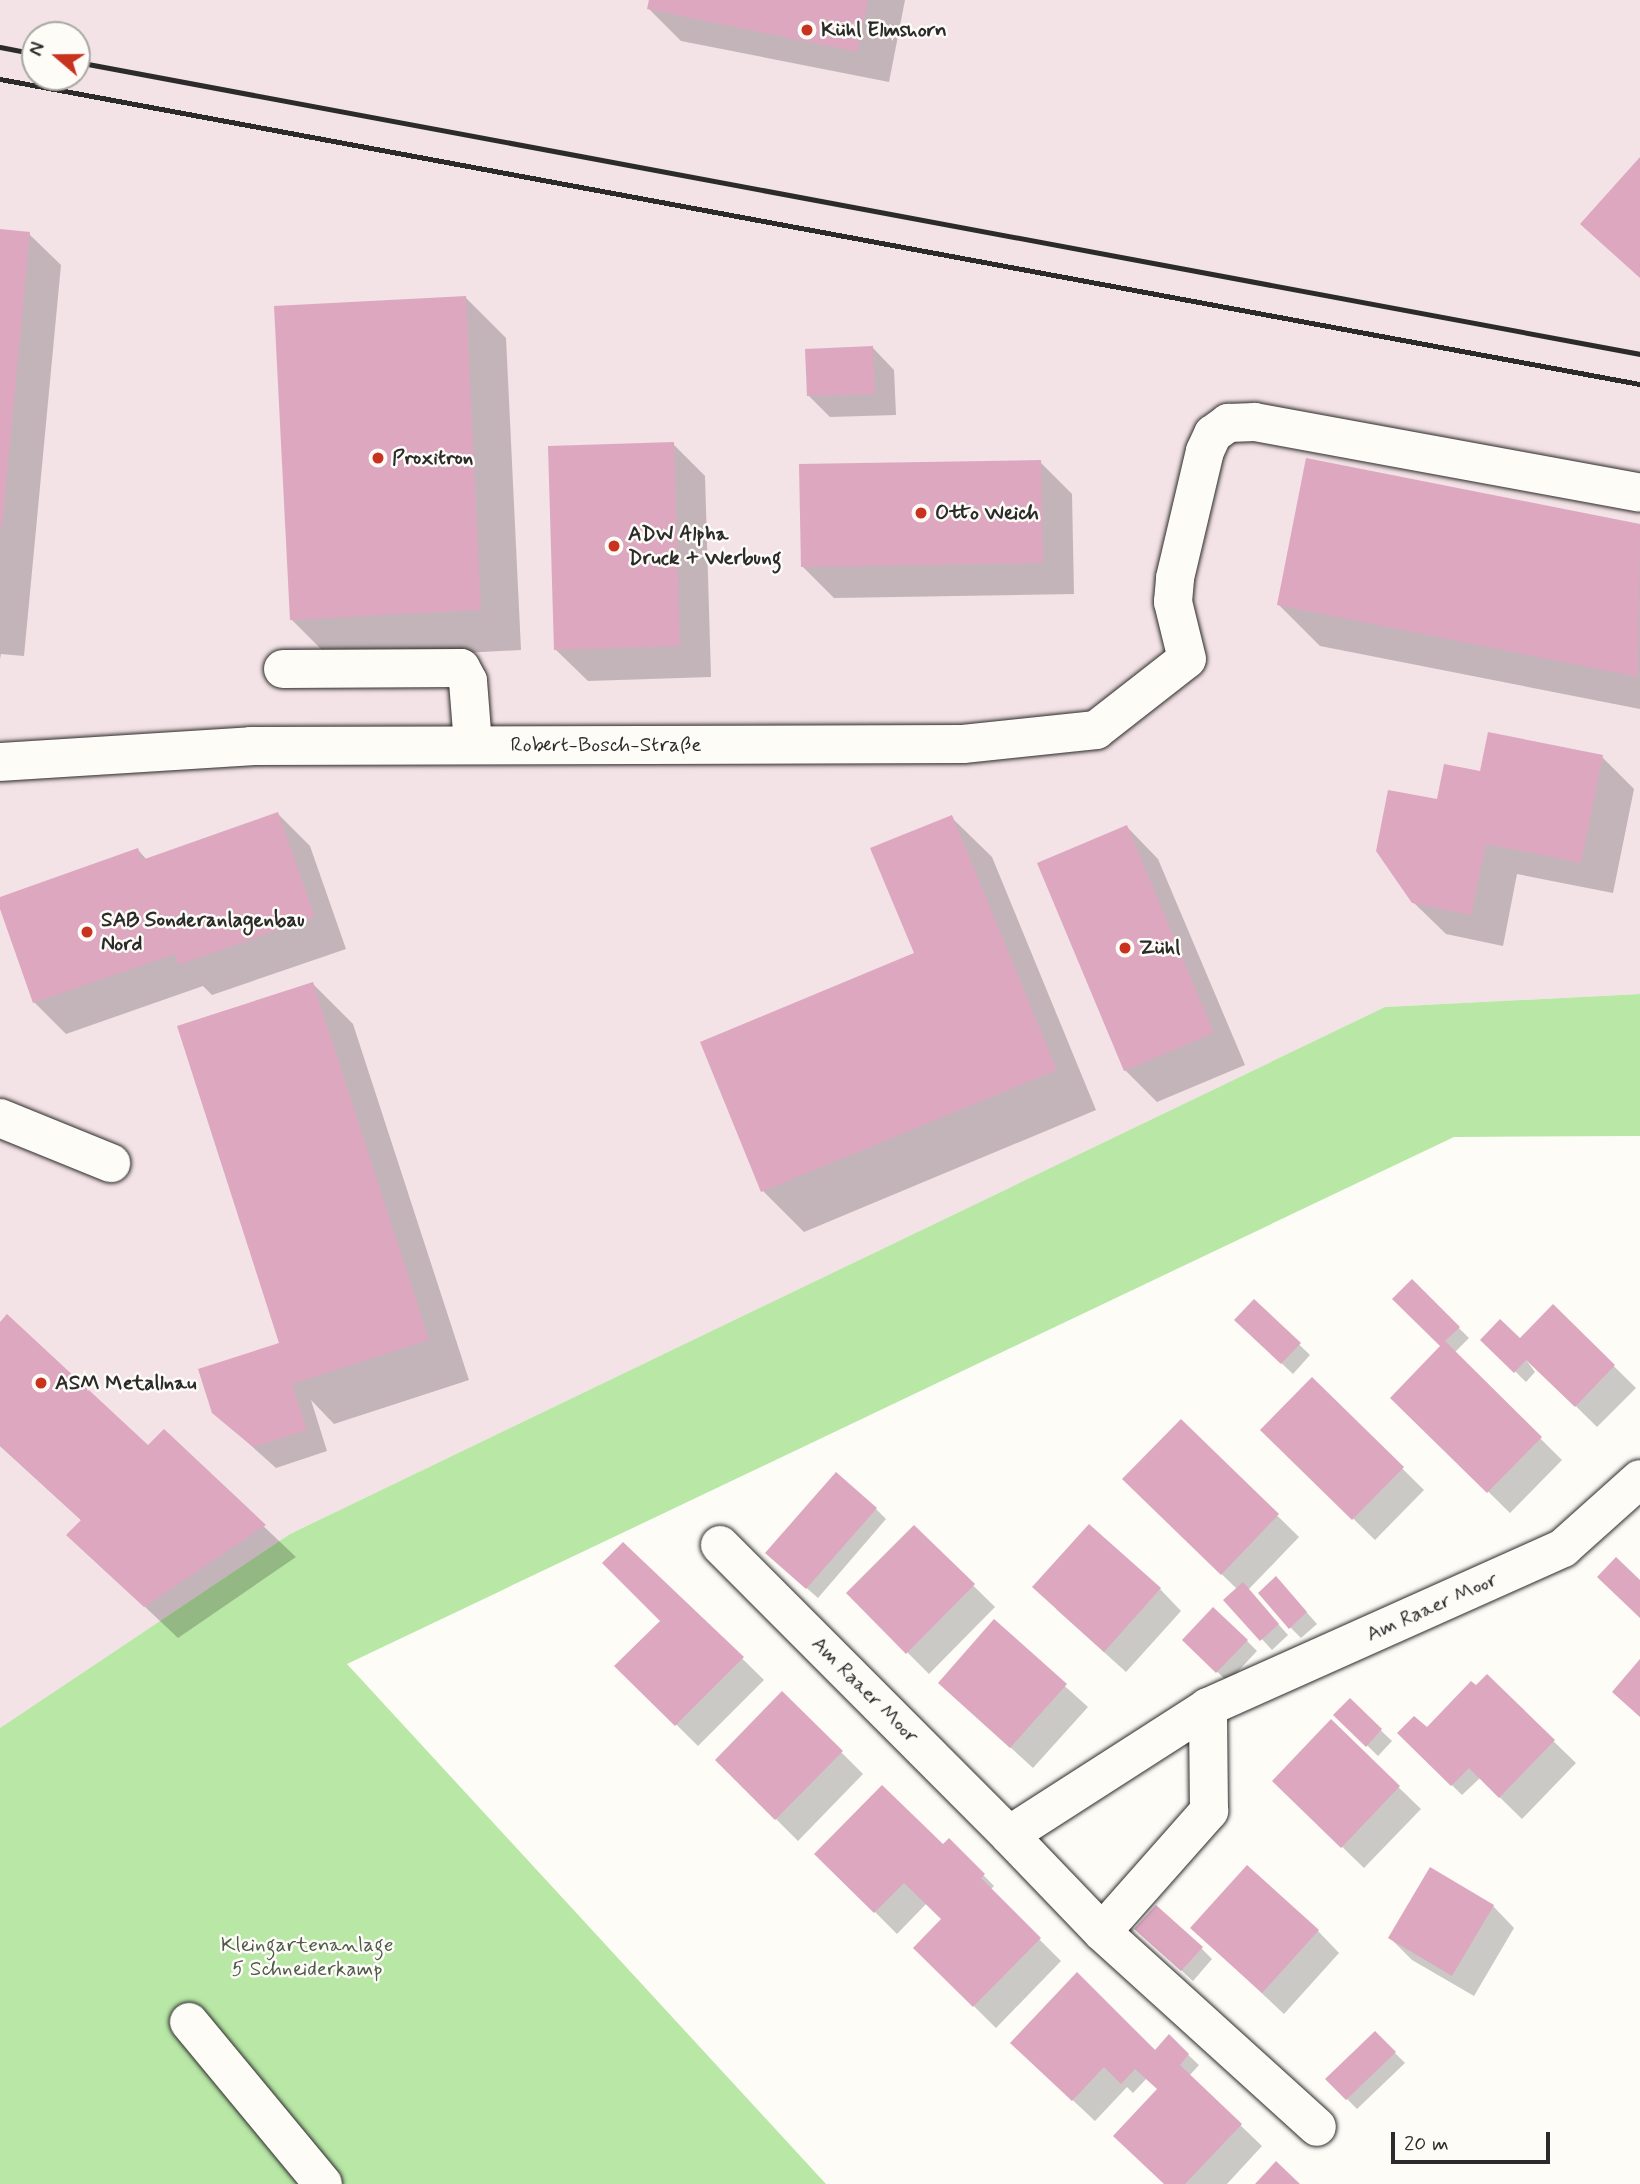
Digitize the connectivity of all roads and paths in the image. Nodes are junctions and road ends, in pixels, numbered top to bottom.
1 (1640, 493) edge
2 (283, 669) dead end
3 (473, 745) junction
4 (0, 762) edge
5 (0, 1118) edge
6 (111, 1163) dead end
7 (1640, 1479) edge
8 (720, 1545) dead end
9 (1208, 1707) junction
10 (1009, 1835) junction
11 (1102, 1932) junction
12 (188, 2022) dead end
13 (1317, 2127) dead end
14 (323, 2184) edge

1 - 3 street, Robert-Bosch-Straße
2 - 3 street
3 - 4 street, Robert-Bosch-Straße
5 - 6 street
7 - 9 street, Am Raaer Moor
8 - 10 street, Am Raaer Moor
9 - 10 street, Am Raaer Moor
9 - 11 street
10 - 11 street, Am Raaer Moor
11 - 13 street, Am Raaer Moor
12 - 14 street

